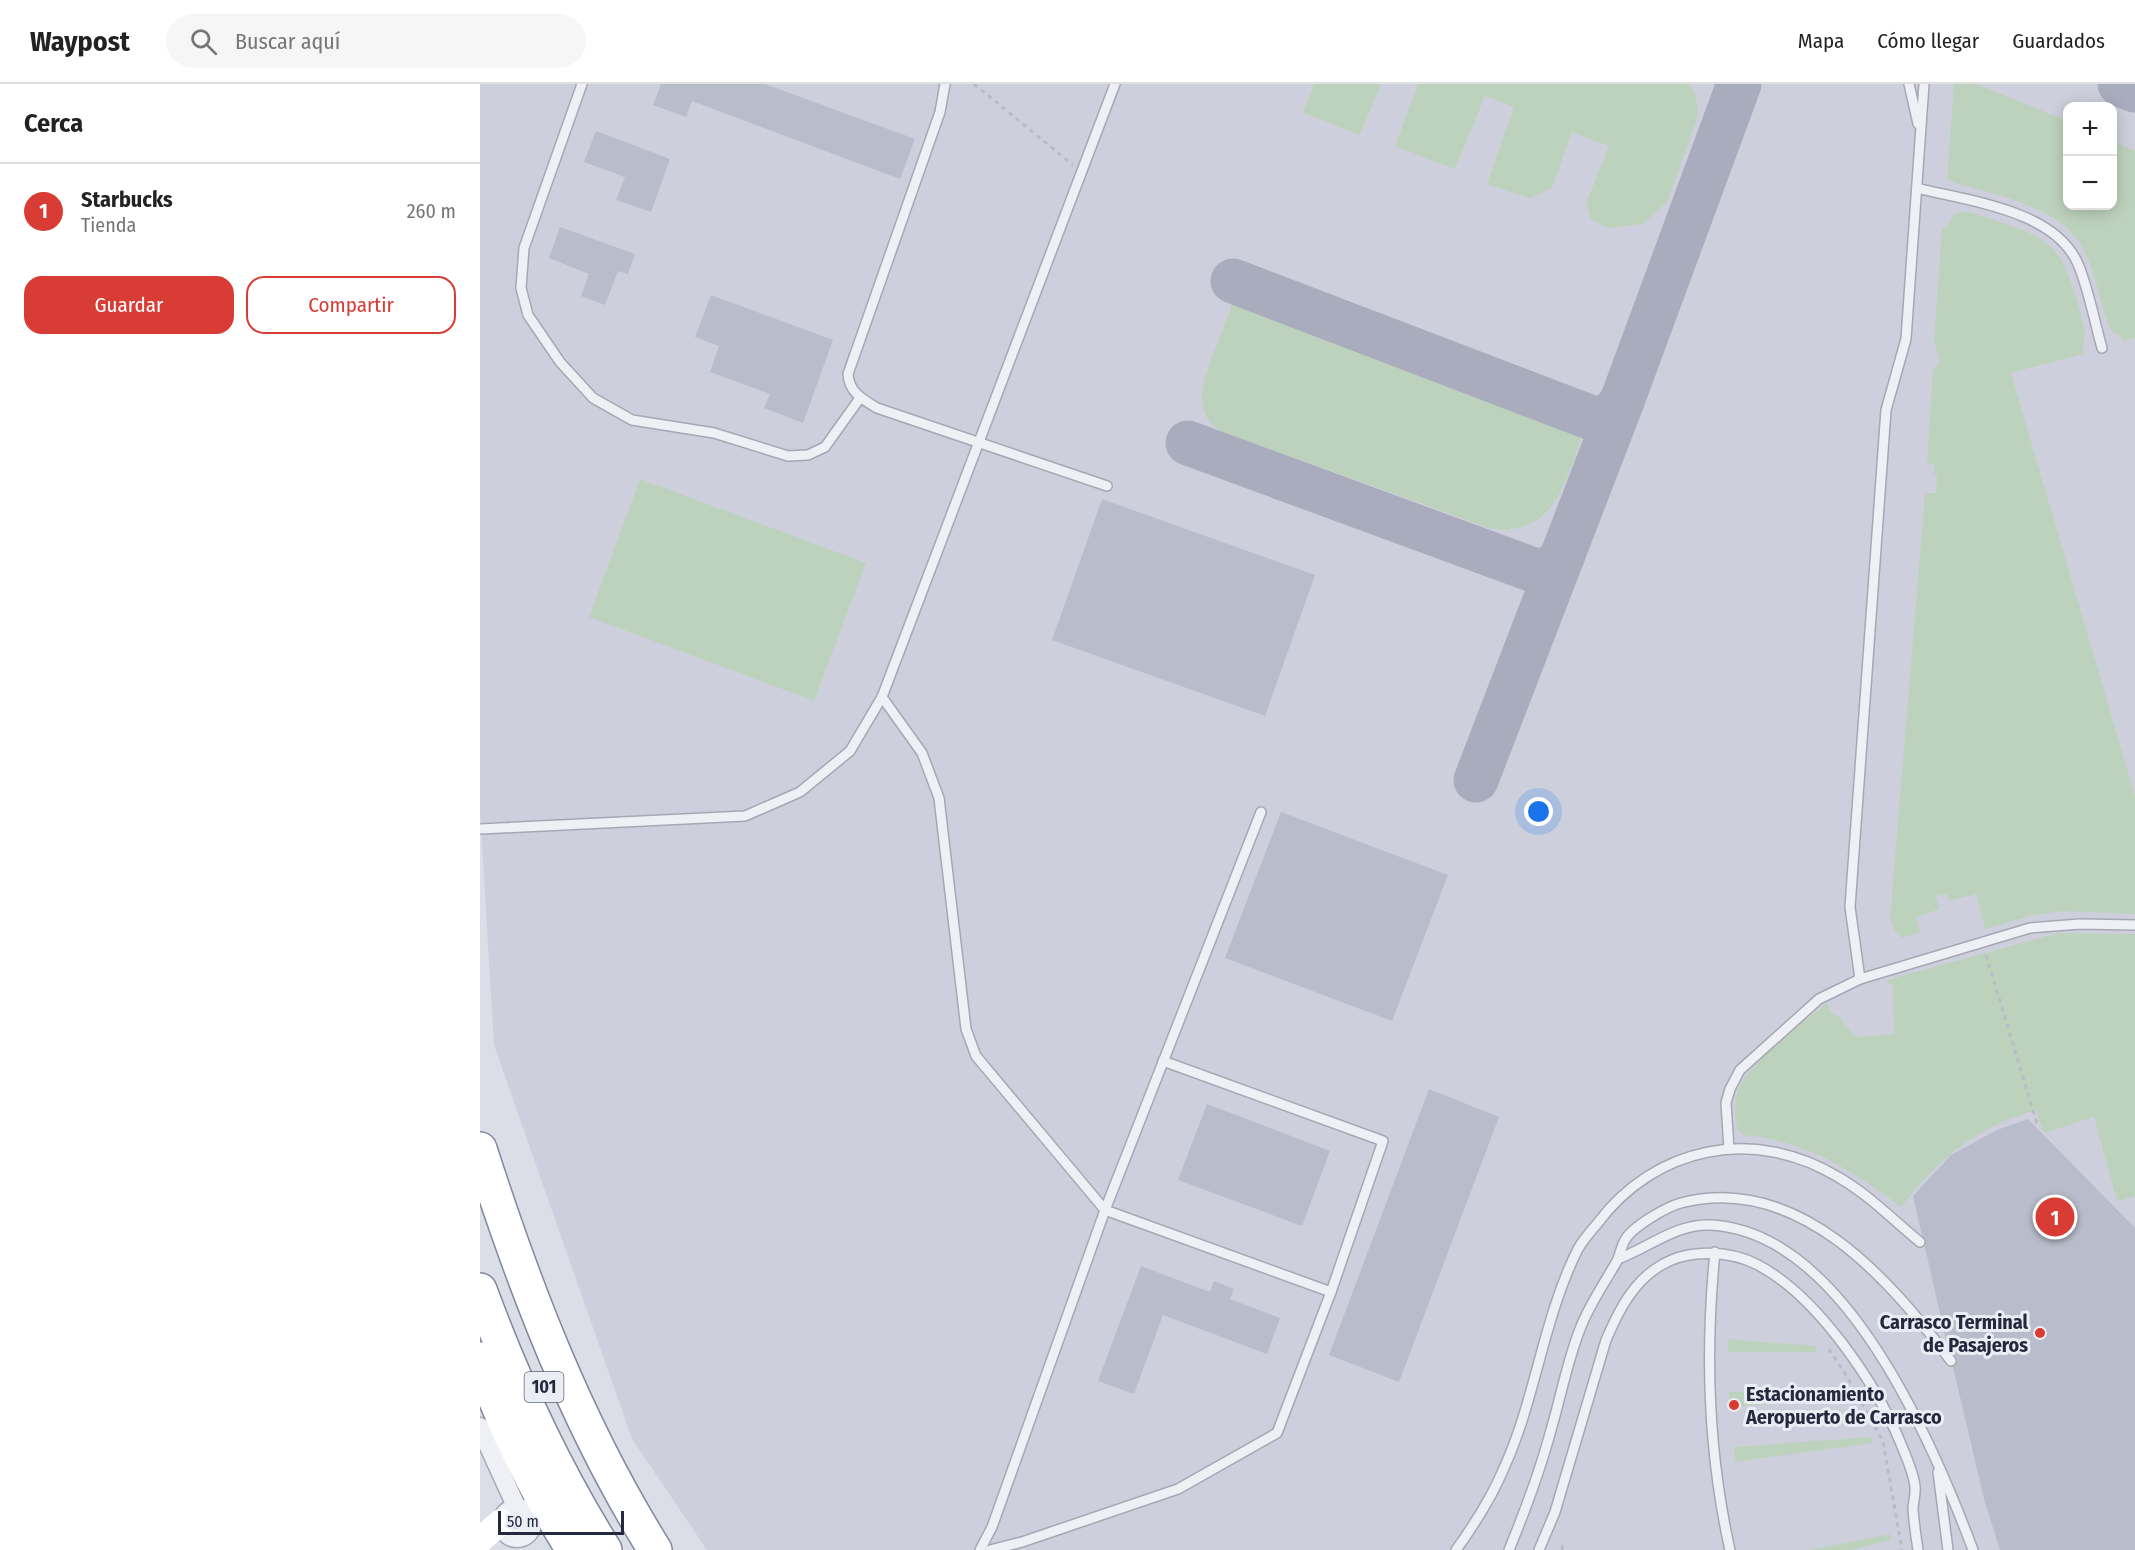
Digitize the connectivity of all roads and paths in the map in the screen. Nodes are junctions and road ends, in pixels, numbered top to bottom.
1 (582, 84) edge
2 (945, 84) edge
3 (974, 84) edge
4 (1115, 84) edge
5 (1909, 84) edge
6 (1924, 84) edge
7 (1920, 138) junction
8 (1081, 172) junction
9 (1917, 188) junction
10 (2102, 348) dead end
11 (860, 398) junction
12 (981, 441) junction
13 (1107, 486) dead end
14 (882, 697) junction
15 (1261, 812) dead end
16 (480, 829) edge
17 (2135, 925) edge
18 (1982, 942) junction
19 (1860, 979) junction
20 (1163, 1062) junction
21 (2038, 1127) dead end
22 (480, 1149) edge
23 (1729, 1149) junction
24 (1106, 1210) junction
25 (480, 1213) edge
26 (1920, 1242) dead end
27 (1715, 1252) junction
28 (1618, 1260) junction
29 (480, 1290) edge
30 (1331, 1292) junction
31 (1823, 1342) dead end
32 (480, 1359) edge
33 (1951, 1361) dead end
34 (480, 1427) edge
35 (1936, 1462) junction
36 (503, 1529) edge
37 (1563, 1543) dead end
38 (538, 1550) edge
39 (573, 1550) edge
40 (605, 1550) edge
41 (633, 1550) edge
42 (655, 1550) edge
43 (980, 1550) edge
44 (990, 1550) edge
45 (1456, 1550) edge
46 (1509, 1550) edge
47 (1539, 1550) edge
48 (1562, 1550) edge
49 (1730, 1550) edge
50 (1902, 1550) edge
51 (1918, 1550) edge
52 (1948, 1550) edge
53 (1973, 1550) edge

1 - 11 lane
2 - 11 lane
3 - 8 path
4 - 8 lane
5 - 7 lane
6 - 7 lane
7 - 9 lane
8 - 12 lane
9 - 10 lane
9 - 19 lane
11 - 12 lane
12 - 13 lane
12 - 14 lane
14 - 16 lane
14 - 24 lane
15 - 20 lane
17 - 18 lane
18 - 19 lane
18 - 21 path
19 - 23 lane
20 - 24 lane
20 - 30 lane
22 - 42 highway
23 - 26 lane
23 - 45 lane
24 - 30 lane
24 - 43 lane
25 - 41 highway, 101
27 - 47 lane
27 - 49 lane
27 - 51 lane
28 - 33 lane
28 - 35 lane
28 - 46 lane
29 - 40 highway, 101
30 - 44 lane
31 - 50 path
32 - 39 highway
34 - 36 street
35 - 52 lane
35 - 53 lane
36 - 38 street
37 - 48 path

